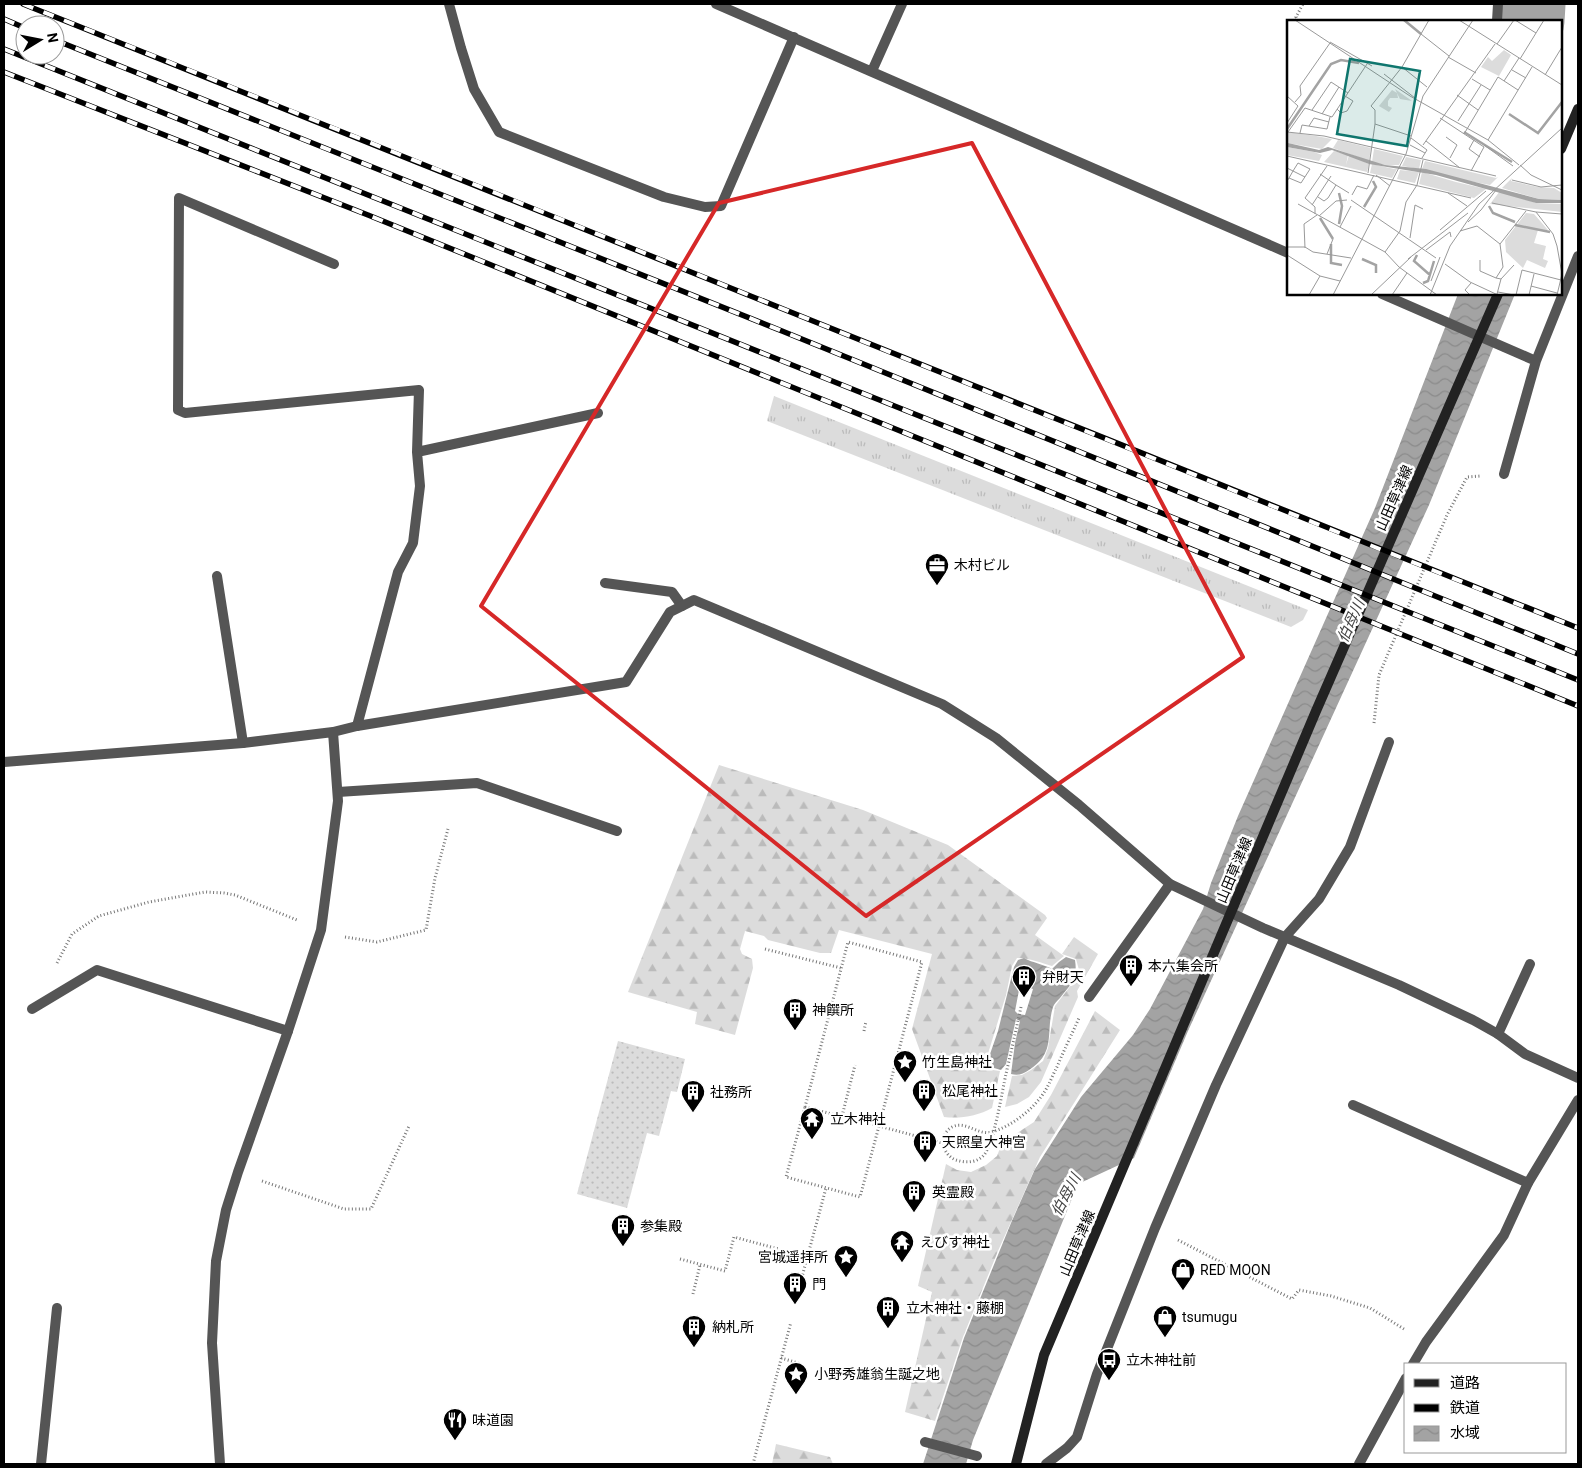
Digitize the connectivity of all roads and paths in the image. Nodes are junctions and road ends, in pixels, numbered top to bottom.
1 (449, 4) edge
2 (716, 4) edge
3 (902, 4) edge
4 (1303, 4) edge
5 (1498, 4) edge
6 (1298, 20) edge
7 (1497, 20) edge
8 (794, 37) junction
9 (872, 71) junction
10 (1578, 109) edge
11 (1562, 147) edge
12 (1287, 253) edge
13 (1578, 256) edge
14 (334, 264) dead end
15 (1384, 295) edge
16 (1498, 295) edge
17 (1536, 361) junction
18 (598, 413) dead end
19 (417, 452) junction
20 (1504, 474) dead end
21 (1467, 477) dead end
22 (217, 576) dead end
23 (605, 583) dead end
24 (682, 606) junction
25 (1379, 675) dead end
26 (357, 726) junction
27 (333, 732) junction
28 (1389, 742) dead end
29 (243, 743) junction
30 (4, 762) edge
31 (338, 792) junction
32 (448, 829) dead end
33 (617, 831) dead end
34 (1170, 884) junction
35 (321, 930) junction
36 (1285, 937) junction
37 (765, 949) dead end
38 (1530, 964) dead end
39 (54, 967) dead end
40 (841, 968) junction
41 (1089, 997) joint
42 (1021, 1007) dead end
43 (32, 1009) dead end
44 (866, 1022) dead end
45 (288, 1031) junction
46 (864, 1031) dead end
47 (1498, 1034) junction
48 (855, 1065) dead end
49 (1578, 1078) edge
50 (1578, 1100) edge
51 (1353, 1105) dead end
52 (805, 1107) junction
53 (842, 1116) junction
54 (408, 1126) dead end
55 (879, 1126) junction
56 (993, 1132) junction
57 (942, 1143) junction
58 (238, 1172) junction
59 (1528, 1183) junction
60 (826, 1188) junction
61 (1155, 1228) junction
62 (808, 1257) junction
63 (680, 1259) dead end
64 (700, 1265) junction
65 (800, 1288) dead end
66 (693, 1294) dead end
67 (57, 1308) dead end
68 (791, 1322) dead end
69 (1426, 1342) junction
70 (781, 1358) junction
71 (798, 1363) dead end
72 (1414, 1363) edge
73 (1404, 1382) edge
74 (925, 1442) dead end
75 (977, 1456) dead end
76 (41, 1464) edge
77 (220, 1464) edge
78 (753, 1464) edge
79 (1016, 1464) edge
80 (1046, 1464) edge
81 (1358, 1464) edge

1 - 8 street
2 - 8 street
3 - 9 street
4 - 6 path
5 - 7 street
8 - 9 street
9 - 12 street
10 - 11 main road
13 - 17 street
14 - 19 street
15 - 17 street
16 - 79 main road, 山田草津線
17 - 20 street
18 - 19 street
19 - 26 street
21 - 25 path
22 - 29 street
23 - 24 street
24 - 26 street
24 - 34 street
26 - 27 street
27 - 29 street
27 - 31 street
28 - 36 street
29 - 30 street
31 - 33 street
31 - 35 street
32 - 35 path
34 - 36 street
34 - 41 street
35 - 39 path
35 - 45 street
36 - 47 street
36 - 61 street
37 - 40 path
38 - 47 street
40 - 52 path
40 - 55 path
41 - 56 path
42 - 56 path
43 - 45 street
44 - 46 path
45 - 58 street
47 - 49 street
48 - 53 path
50 - 59 street
51 - 59 street
52 - 53 path
52 - 60 path
53 - 55 path
54 - 58 path
55 - 57 path
55 - 60 path
56 - 57 path
56 - 57 path
58 - 77 street
59 - 69 street
60 - 62 path
61 - 69 path
61 - 80 street
62 - 64 path
62 - 65 path
63 - 64 path
64 - 66 path
67 - 76 street
68 - 70 path
69 - 72 street
70 - 71 path
70 - 78 path
73 - 81 street
74 - 75 street

